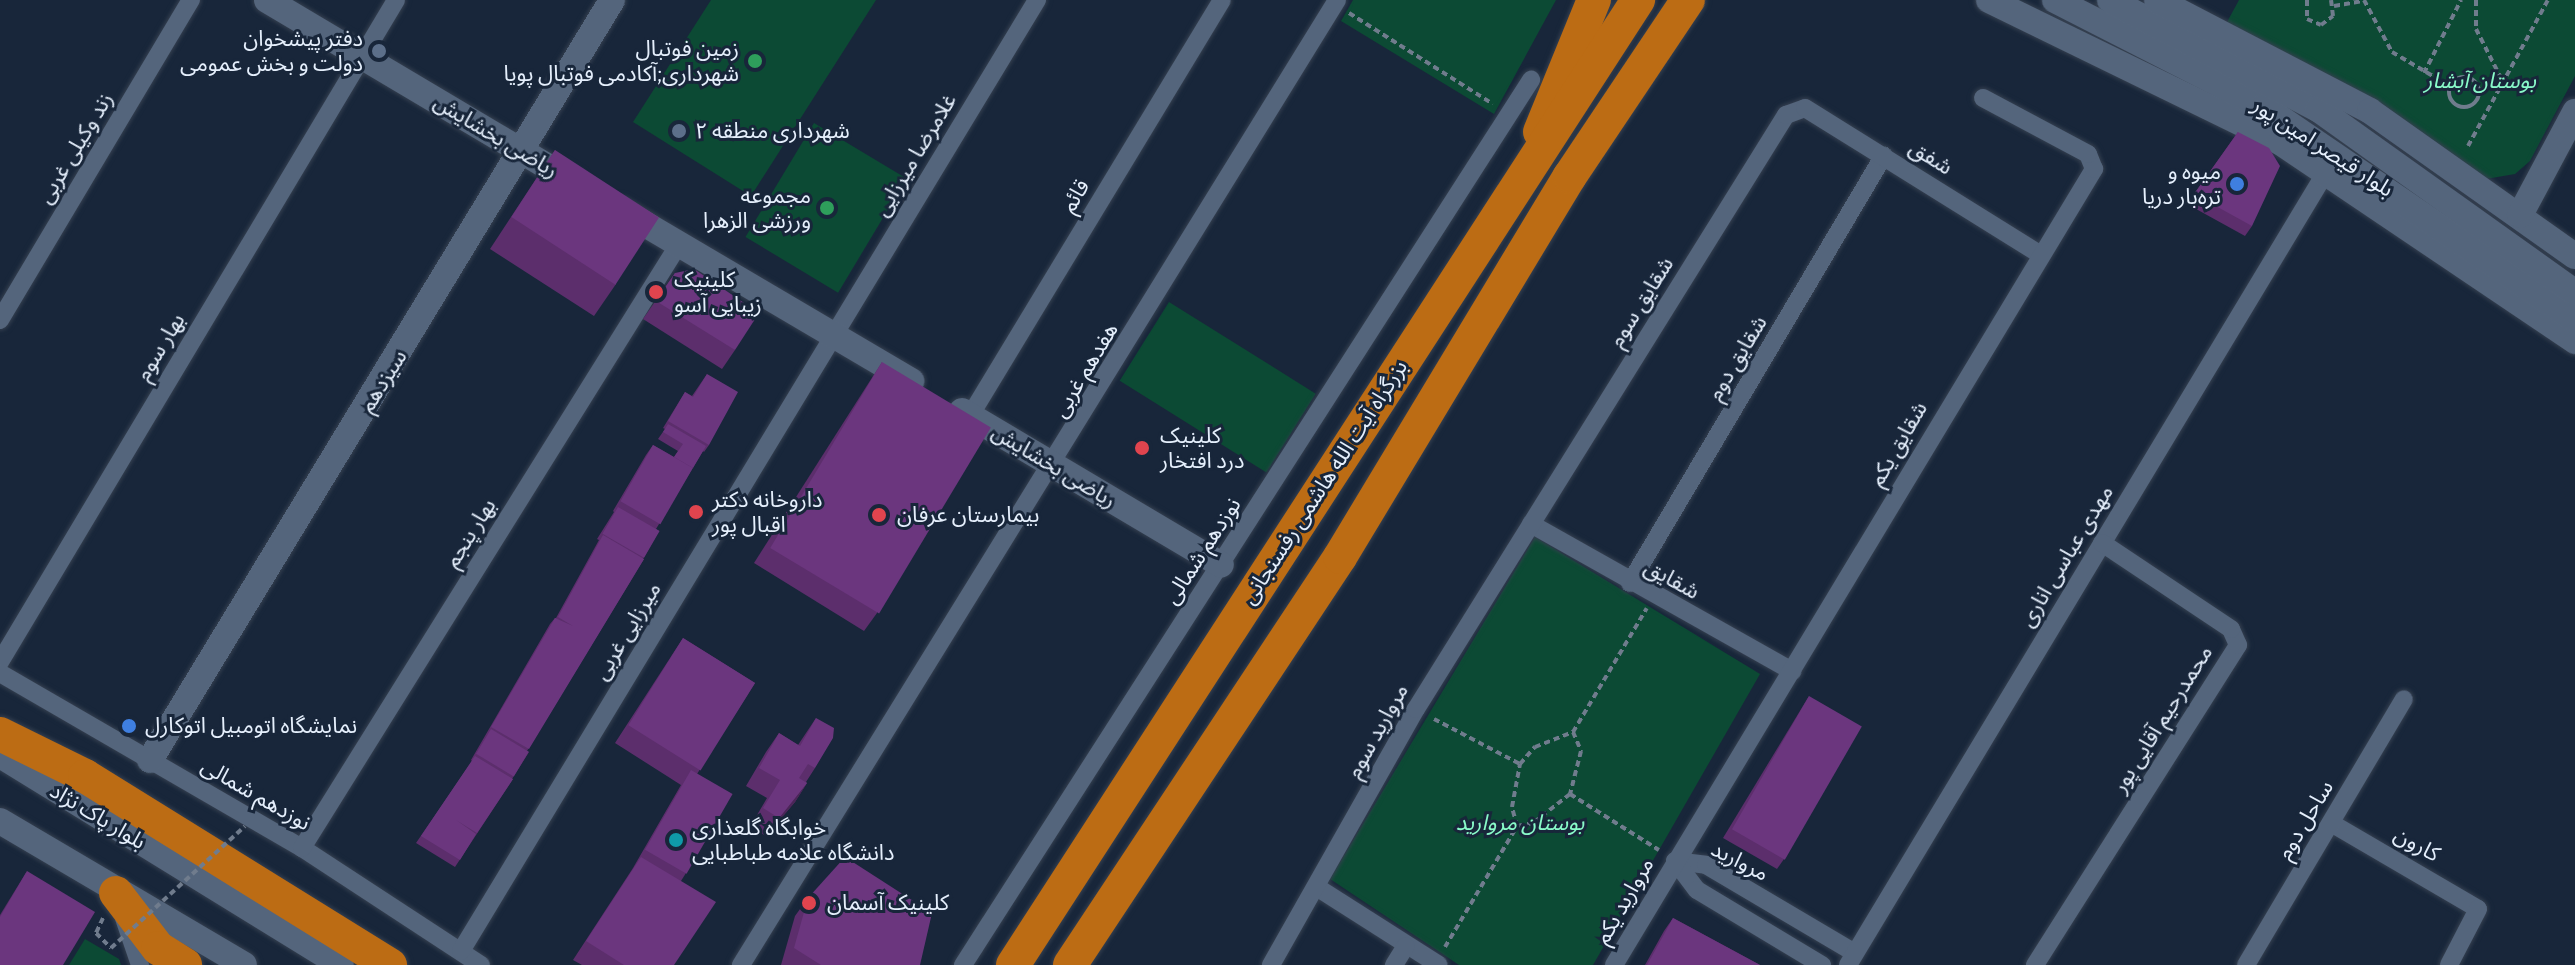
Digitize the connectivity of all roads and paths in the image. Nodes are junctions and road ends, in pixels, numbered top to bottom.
1 (191, 0) edge
2 (267, 0) edge
3 (396, 0) edge
4 (612, 0) edge
5 (1037, 0) edge
6 (1222, 0) edge
7 (1594, 0) edge
8 (1638, 0) edge
9 (1688, 0) edge
10 (1989, 0) edge
11 (2055, 0) edge
12 (2110, 0) edge
13 (2157, 0) edge
14 (2307, 0) edge
15 (2364, 0) edge
16 (2461, 0) edge
17 (2476, 0) edge
18 (2548, 0) edge
19 (1336, 2) edge
20 (2332, 3) edge
21 (362, 56) junction
22 (2424, 73) junction
23 (1531, 80) dead end
24 (2503, 82) junction
25 (2450, 86) junction
26 (1983, 98) dead end
27 (1796, 109) joint
28 (2575, 112) edge
29 (1509, 114) junction
30 (2468, 146) dead end
31 (523, 152) junction
32 (1884, 156) junction
33 (1528, 170) junction
34 (2326, 172) junction
35 (2520, 215) junction
36 (679, 244) junction
37 (2038, 253) junction
38 (2575, 256) edge
39 (2575, 292) edge
40 (2575, 319) edge
41 (0, 320) edge
42 (834, 336) junction
43 (2575, 341) edge
44 (970, 416) junction
45 (1055, 466) junction
46 (1531, 524) junction
47 (2102, 543) junction
48 (1221, 565) junction
49 (1630, 583) junction
50 (1648, 606) dead end
51 (0, 662) edge
52 (1792, 671) junction
53 (0, 673) edge
54 (2404, 699) dead end
55 (1416, 709) junction
56 (1573, 732) junction
57 (0, 734) edge
58 (0, 755) edge
59 (150, 760) junction
60 (1520, 764) junction
61 (1570, 794) junction
62 (0, 821) edge
63 (2331, 823) junction
64 (245, 826) dead end
65 (1517, 826) junction
66 (302, 848) junction
67 (1675, 861) junction
68 (1318, 888) junction
69 (116, 893) junction
70 (1045, 915) junction
71 (96, 933) edge
72 (1406, 946) junction
73 (461, 951) junction
74 (1851, 959) edge
75 (1437, 964) edge
76 (140, 965) edge
77 (185, 965) edge
78 (244, 965) edge
79 (341, 965) edge
80 (390, 965) edge
81 (481, 965) edge
82 (741, 965) edge
83 (963, 965) edge
84 (1001, 965) edge
85 (1013, 965) edge
86 (1070, 965) edge
87 (1271, 965) edge
88 (1394, 965) edge
89 (1614, 965) edge
90 (1822, 965) edge
91 (2035, 965) edge
92 (2246, 965) edge
93 (2449, 965) edge

1 - 41 street, زند وکیلی غربی
2 - 21 main road, ریاضی بخشایش
3 - 21 street, بهار سوم
4 - 31 main road, سیزدهم
5 - 42 street, غلامرضا میرزایی
6 - 44 street, قائم
7 - 33 highway
8 - 33 highway, بزرگراه آیت الله هاشمی رفسنجانی
9 - 86 highway
10 - 34 main road
11 - 40 main road, بلوار قیصر امین پور
12 - 39 main road, بلوار قیصر امین پور
13 - 35 main road
14 - 20 path
15 - 20 path
15 - 22 path
16 - 22 path
17 - 24 path
18 - 24 path
19 - 29 path
19 - 45 street, هفدهم غربی
21 - 31 main road, ریاضی بخشایش
21 - 51 street, بهار سوم
22 - 25 path
23 - 29 street, نوزدهم شمالی
24 - 30 path
25 - 25 path
26 - 37 street, شقایق یکم
27 - 32 street, شفق
27 - 46 street, شقایق سوم
28 - 35 main road
29 - 48 street, نوزدهم شمالی
31 - 36 main road, ریاضی بخشایش
31 - 59 main road, سیزدهم
32 - 37 street, شفق
32 - 49 street, شقایق دوم
33 - 70 highway, بزرگراه آیت الله هاشمی رفسنجانی
34 - 43 main road
34 - 47 street, مهدی عباسی اناری
35 - 38 main road
36 - 42 main road, ریاضی بخشایش
36 - 66 street, بهار پنجم
37 - 52 street, شقایق یکم
42 - 44 main road, ریاضی بخشایش
42 - 73 street, میرزایی غربی
44 - 45 main road, ریاضی بخشایش
45 - 48 main road, ریاضی بخشایش
45 - 82 street, هفدهم غربی
46 - 49 street, شقایق
46 - 55 street, مروارید سوم
47 - 74 street, مهدی عباسی اناری
47 - 91 street, محمدرحیم آقایی پور
48 - 83 street, نوزدهم شمالی
49 - 52 street, شقایق
50 - 56 path
52 - 67 street, شقایق یکم
53 - 59 street, نوزدهم شمالی
54 - 63 street, ساحل دوم
55 - 60 path
55 - 68 street, مروارید سوم
56 - 60 path
56 - 61 path
57 - 80 highway
58 - 79 main road, بلوار پاک نژاد
59 - 66 street, نوزدهم شمالی
60 - 65 path
61 - 65 path
61 - 67 path
62 - 69 main road
63 - 92 street, ساحل دوم
63 - 93 street, کارون
64 - 71 path, bridge
65 - 75 path
66 - 73 street, نوزدهم شمالی
67 - 74 street, مروارید
67 - 89 street, مروارید یکم
67 - 90 street, مروارید
68 - 72 street
68 - 87 street, مروارید سوم
69 - 76 street
69 - 77 highway
69 - 78 main road
70 - 84 highway
70 - 85 highway, بزرگراه آیت الله هاشمی رفسنجانی
72 - 75 street
72 - 88 street
73 - 81 street, نوزدهم شمالی

